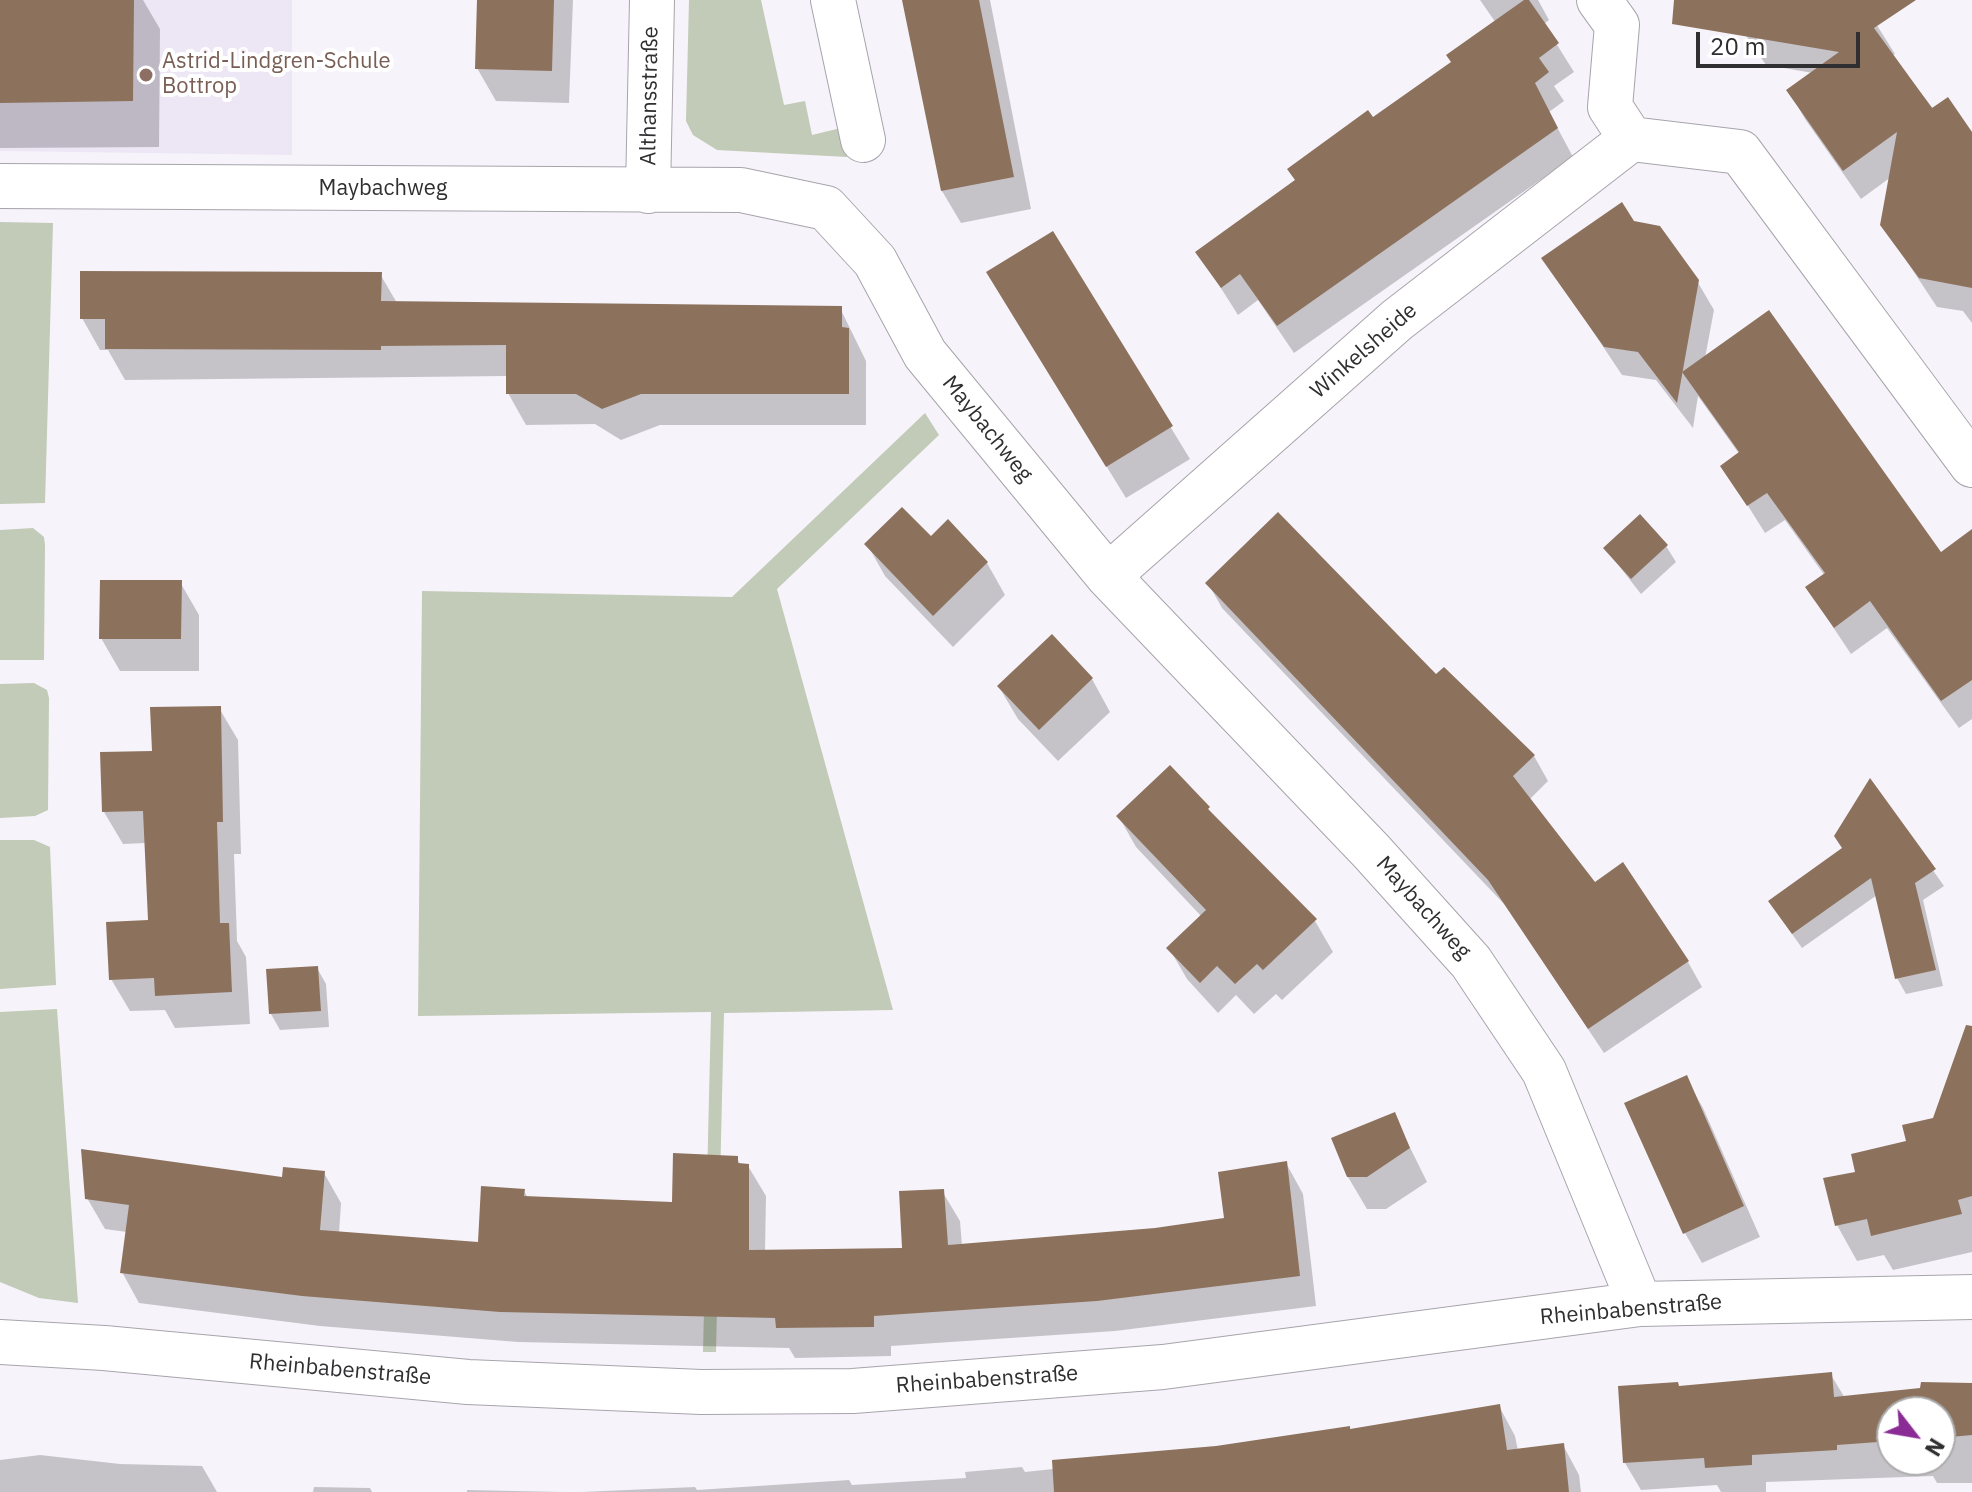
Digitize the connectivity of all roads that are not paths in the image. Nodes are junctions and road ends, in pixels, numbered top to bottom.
1 (652, 0) edge
2 (833, 0) edge
3 (1599, 0) edge
4 (1631, 139) junction
5 (863, 140) dead end
6 (0, 186) edge
7 (648, 191) junction
8 (1972, 465) edge
9 (1108, 576) junction
10 (1972, 1297) edge
11 (1640, 1304) junction
12 (0, 1342) edge

1 - 7 street, Althansstraße
2 - 5 street
3 - 4 street
4 - 8 street
4 - 9 street, Winkelsheide
6 - 7 street, Maybachweg
7 - 9 street, Maybachweg
9 - 11 street, Maybachweg
10 - 11 street, Rheinbabenstraße
11 - 12 street, Rheinbabenstraße

